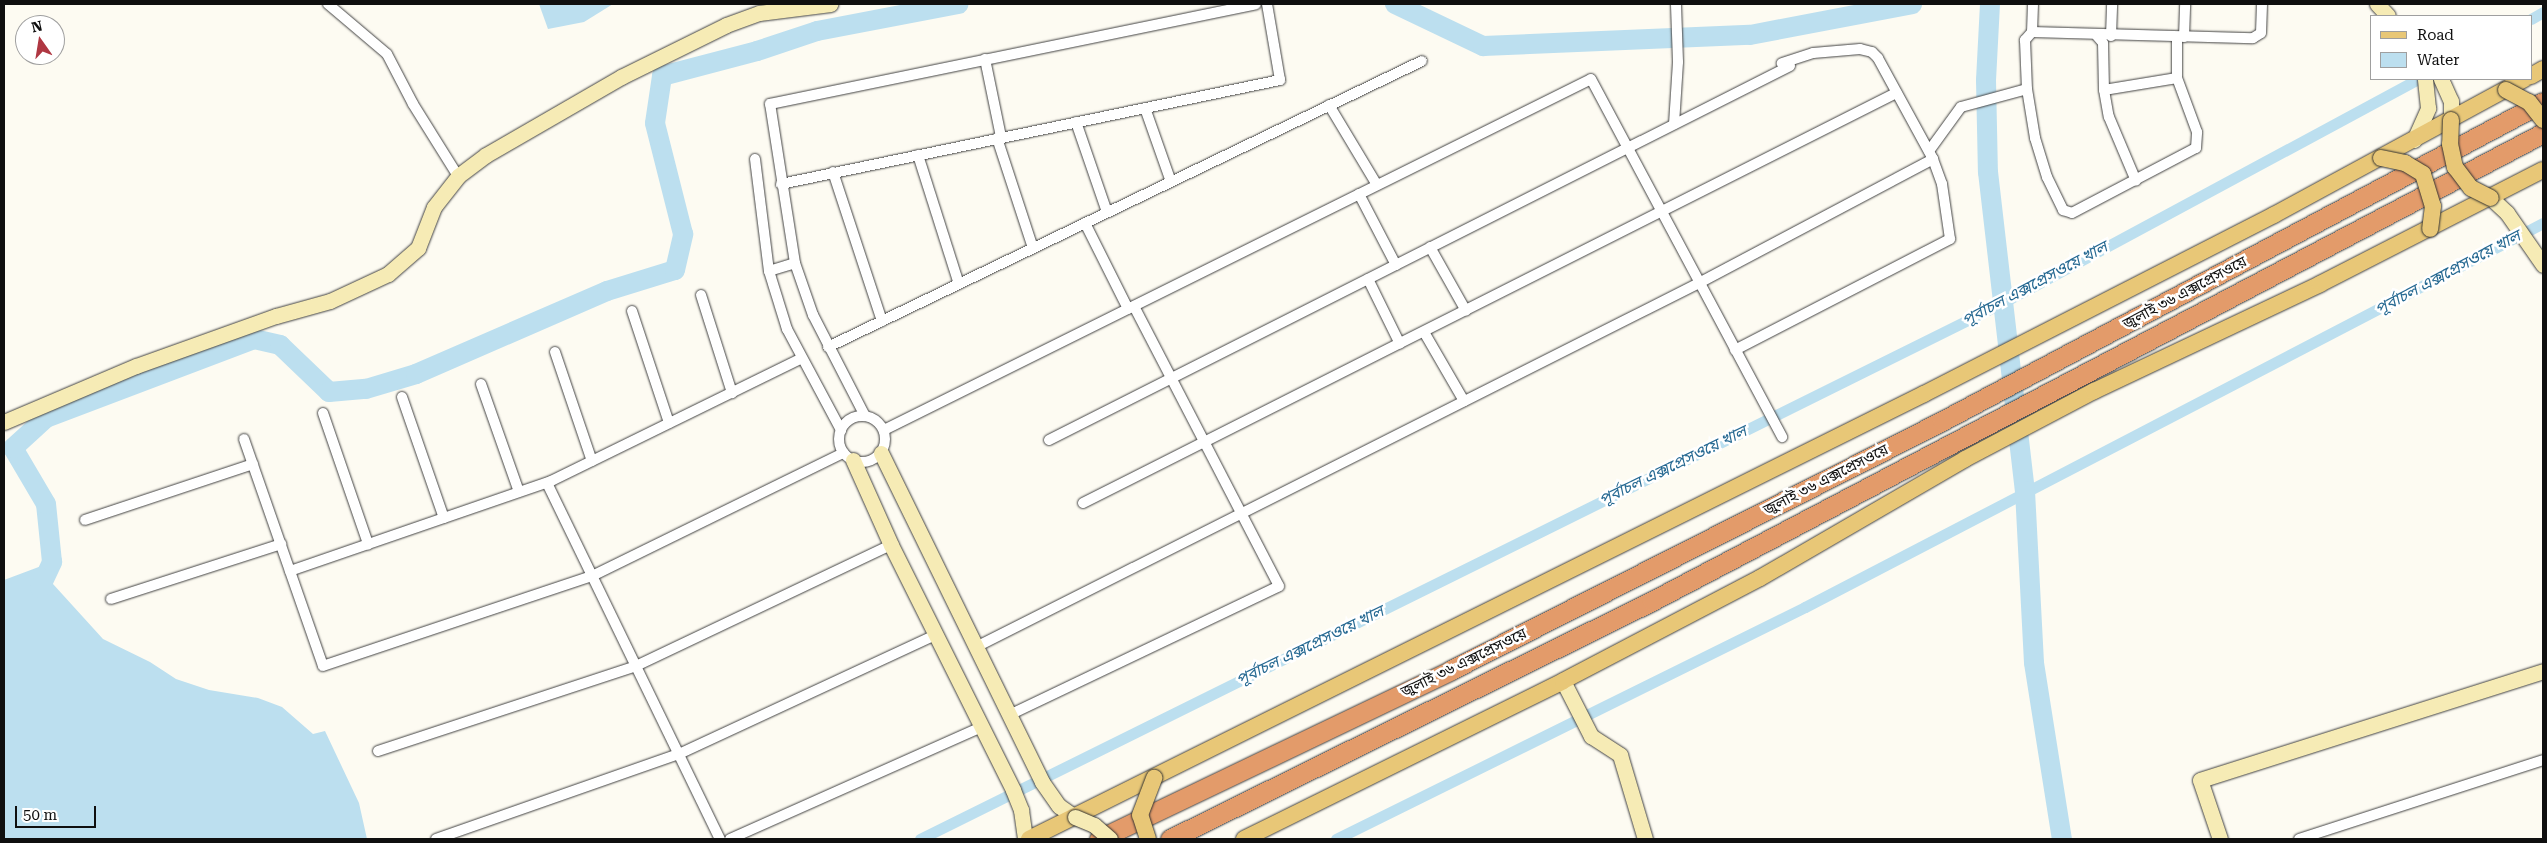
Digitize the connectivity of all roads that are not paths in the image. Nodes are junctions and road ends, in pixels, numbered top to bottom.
1 (328, 4) edge
2 (830, 4) edge
3 (1256, 4) edge
4 (1266, 4) edge
5 (1676, 4) edge
6 (2033, 4) edge
7 (2112, 4) edge
8 (2185, 4) edge
9 (2262, 4) edge
10 (2377, 4) edge
11 (759, 8) edge
12 (2387, 15) edge
13 (2032, 32) junction
14 (2097, 36) junction
15 (2111, 36) junction
16 (2180, 37) junction
17 (985, 59) junction
18 (1422, 61) dead end
19 (1790, 66) dead end
20 (2543, 69) edge
21 (2532, 75) edge
22 (2177, 78) junction
23 (2425, 80) edge
24 (2441, 80) edge
25 (2523, 80) edge
26 (2027, 89) junction
27 (2104, 90) junction
28 (2506, 90) junction
29 (1896, 93) junction
30 (2543, 102) edge
31 (1329, 105) junction
32 (1145, 108) junction
33 (2451, 120) junction
34 (2543, 120) edge
35 (1076, 122) junction
36 (1674, 124) junction
37 (2543, 133) edge
38 (999, 138) junction
39 (2414, 140) junction
40 (1627, 144) junction
41 (918, 155) junction
42 (1931, 155) junction
43 (2381, 158) junction
44 (755, 159) dead end
45 (2543, 170) edge
46 (833, 172) junction
47 (458, 176) junction
48 (2136, 181) junction
49 (1171, 182) junction
50 (781, 184) junction
51 (1377, 185) junction
52 (1359, 194) junction
53 (2491, 198) junction
54 (1107, 212) junction
55 (1662, 213) junction
56 (1085, 223) junction
57 (2430, 229) junction
58 (1430, 247) junction
59 (1033, 248) junction
60 (795, 263) junction
61 (2542, 263) edge
62 (1396, 265) junction
63 (769, 271) junction
64 (1368, 279) junction
65 (1699, 283) junction
66 (959, 284) junction
67 (701, 295) dead end
68 (1131, 307) junction
69 (632, 311) dead end
70 (1466, 311) junction
71 (882, 321) junction
72 (1424, 332) junction
73 (1400, 344) junction
74 (828, 347) junction
75 (1736, 350) junction
76 (556, 352) dead end
77 (800, 359) junction
78 (1171, 378) junction
79 (481, 384) dead end
80 (732, 392) junction
81 (402, 397) dead end
82 (1464, 401) junction
83 (323, 413) dead end
84 (865, 416) junction
85 (4, 422) edge
86 (670, 423) junction
87 (841, 430) junction
88 (884, 430) junction
89 (1782, 437) dead end
90 (244, 439) dead end
91 (1049, 440) dead end
92 (1204, 442) junction
93 (881, 453) junction
94 (848, 457) junction
95 (592, 461) junction
96 (253, 464) junction
97 (547, 483) junction
98 (519, 492) junction
99 (1083, 502) dead end
100 (1241, 513) junction
101 (444, 518) junction
102 (85, 520) dead end
103 (281, 544) junction
104 (368, 544) junction
105 (891, 545) junction
106 (290, 571) junction
107 (592, 576) junction
108 (112, 599) dead end
109 (935, 634) junction
110 (976, 647) junction
111 (636, 666) junction
112 (2543, 671) edge
113 (1563, 681) junction
114 (1009, 715) junction
115 (981, 727) junction
116 (378, 751) dead end
117 (679, 754) junction
118 (2543, 760) edge
119 (1154, 778) junction
120 (1075, 817) junction
121 (436, 839) edge
122 (720, 839) edge
123 (730, 839) edge
124 (1025, 839) edge
125 (1029, 839) edge
126 (1099, 839) edge
127 (1110, 839) edge
128 (1148, 839) edge
129 (1170, 839) edge
130 (1244, 839) edge
131 (1646, 839) edge
132 (2220, 839) edge
133 (2299, 839) edge

1 - 47 street
2 - 11 street
3 - 17 street
4 - 32 street
5 - 36 street
6 - 13 street
7 - 15 street
8 - 16 street
9 - 16 street
10 - 12 street
11 - 47 street
13 - 14 street
13 - 26 street
14 - 15 street
14 - 27 street
15 - 16 street
16 - 22 street
17 - 38 street
17 - 50 street
18 - 31 street
19 - 36 street
20 - 21 main road
22 - 27 street
22 - 48 street
23 - 39 street
24 - 33 street
25 - 28 main road
26 - 42 street
26 - 48 street
27 - 48 street
28 - 33 main road
28 - 34 main road, bridge
29 - 40 street
29 - 42 street
29 - 55 street
30 - 126 highway, জুলাই ৩৬ এক্সপ্রেসওয়ে
31 - 49 street
31 - 51 street
32 - 35 street
32 - 49 street
33 - 39 main road
33 - 53 main road, bridge
35 - 38 street
35 - 54 street
36 - 40 street
37 - 129 highway, জুলাই ৩৬ এক্সপ্রেসওয়ে
38 - 41 street
38 - 59 street
39 - 43 main road
40 - 51 street
40 - 55 street
40 - 58 street
41 - 46 street
41 - 66 street
42 - 65 street
42 - 75 street
43 - 57 main road, bridge
43 - 119 main road
44 - 63 street
45 - 53 main road
46 - 50 street
46 - 71 street
47 - 85 street
49 - 54 street
50 - 60 street
51 - 52 street
52 - 62 street
52 - 68 street
53 - 57 main road
53 - 61 street
54 - 56 street
55 - 65 street
55 - 70 street
56 - 59 street
56 - 68 street
57 - 113 main road
58 - 62 street
58 - 70 street
59 - 66 street
60 - 63 street
60 - 74 street
62 - 64 street
63 - 77 street
64 - 73 street
64 - 78 street
65 - 75 street
65 - 82 street
66 - 71 street
67 - 80 street
68 - 78 street
68 - 88 street
69 - 86 street
70 - 72 street
71 - 74 street
72 - 73 street
72 - 82 street
73 - 92 street
74 - 84 street
75 - 89 street
76 - 95 street
77 - 80 street
77 - 87 street
78 - 91 street
78 - 92 street
79 - 98 street
80 - 86 street
81 - 101 street
82 - 100 street
83 - 104 street
84 - 87 street
84 - 88 street
86 - 95 street
87 - 94 street
88 - 93 street
90 - 96 street
92 - 99 street
92 - 100 street
93 - 94 street
93 - 110 street
94 - 105 street
94 - 107 street
95 - 97 street
96 - 102 street
96 - 103 street
97 - 98 street
97 - 107 street
98 - 101 street
100 - 110 street
100 - 114 street
101 - 104 street
103 - 106 street
103 - 108 street
104 - 106 street
105 - 109 street
105 - 111 street
106 - 107 street
107 - 111 street
109 - 115 street
109 - 117 street
110 - 114 street
111 - 116 street
111 - 117 street
112 - 132 street
113 - 130 main road
113 - 131 street
114 - 120 street
115 - 123 street
115 - 124 street
117 - 121 street
117 - 122 street
118 - 133 street
119 - 120 main road
119 - 128 main road, bridge
120 - 125 main road
120 - 127 street, bridge

